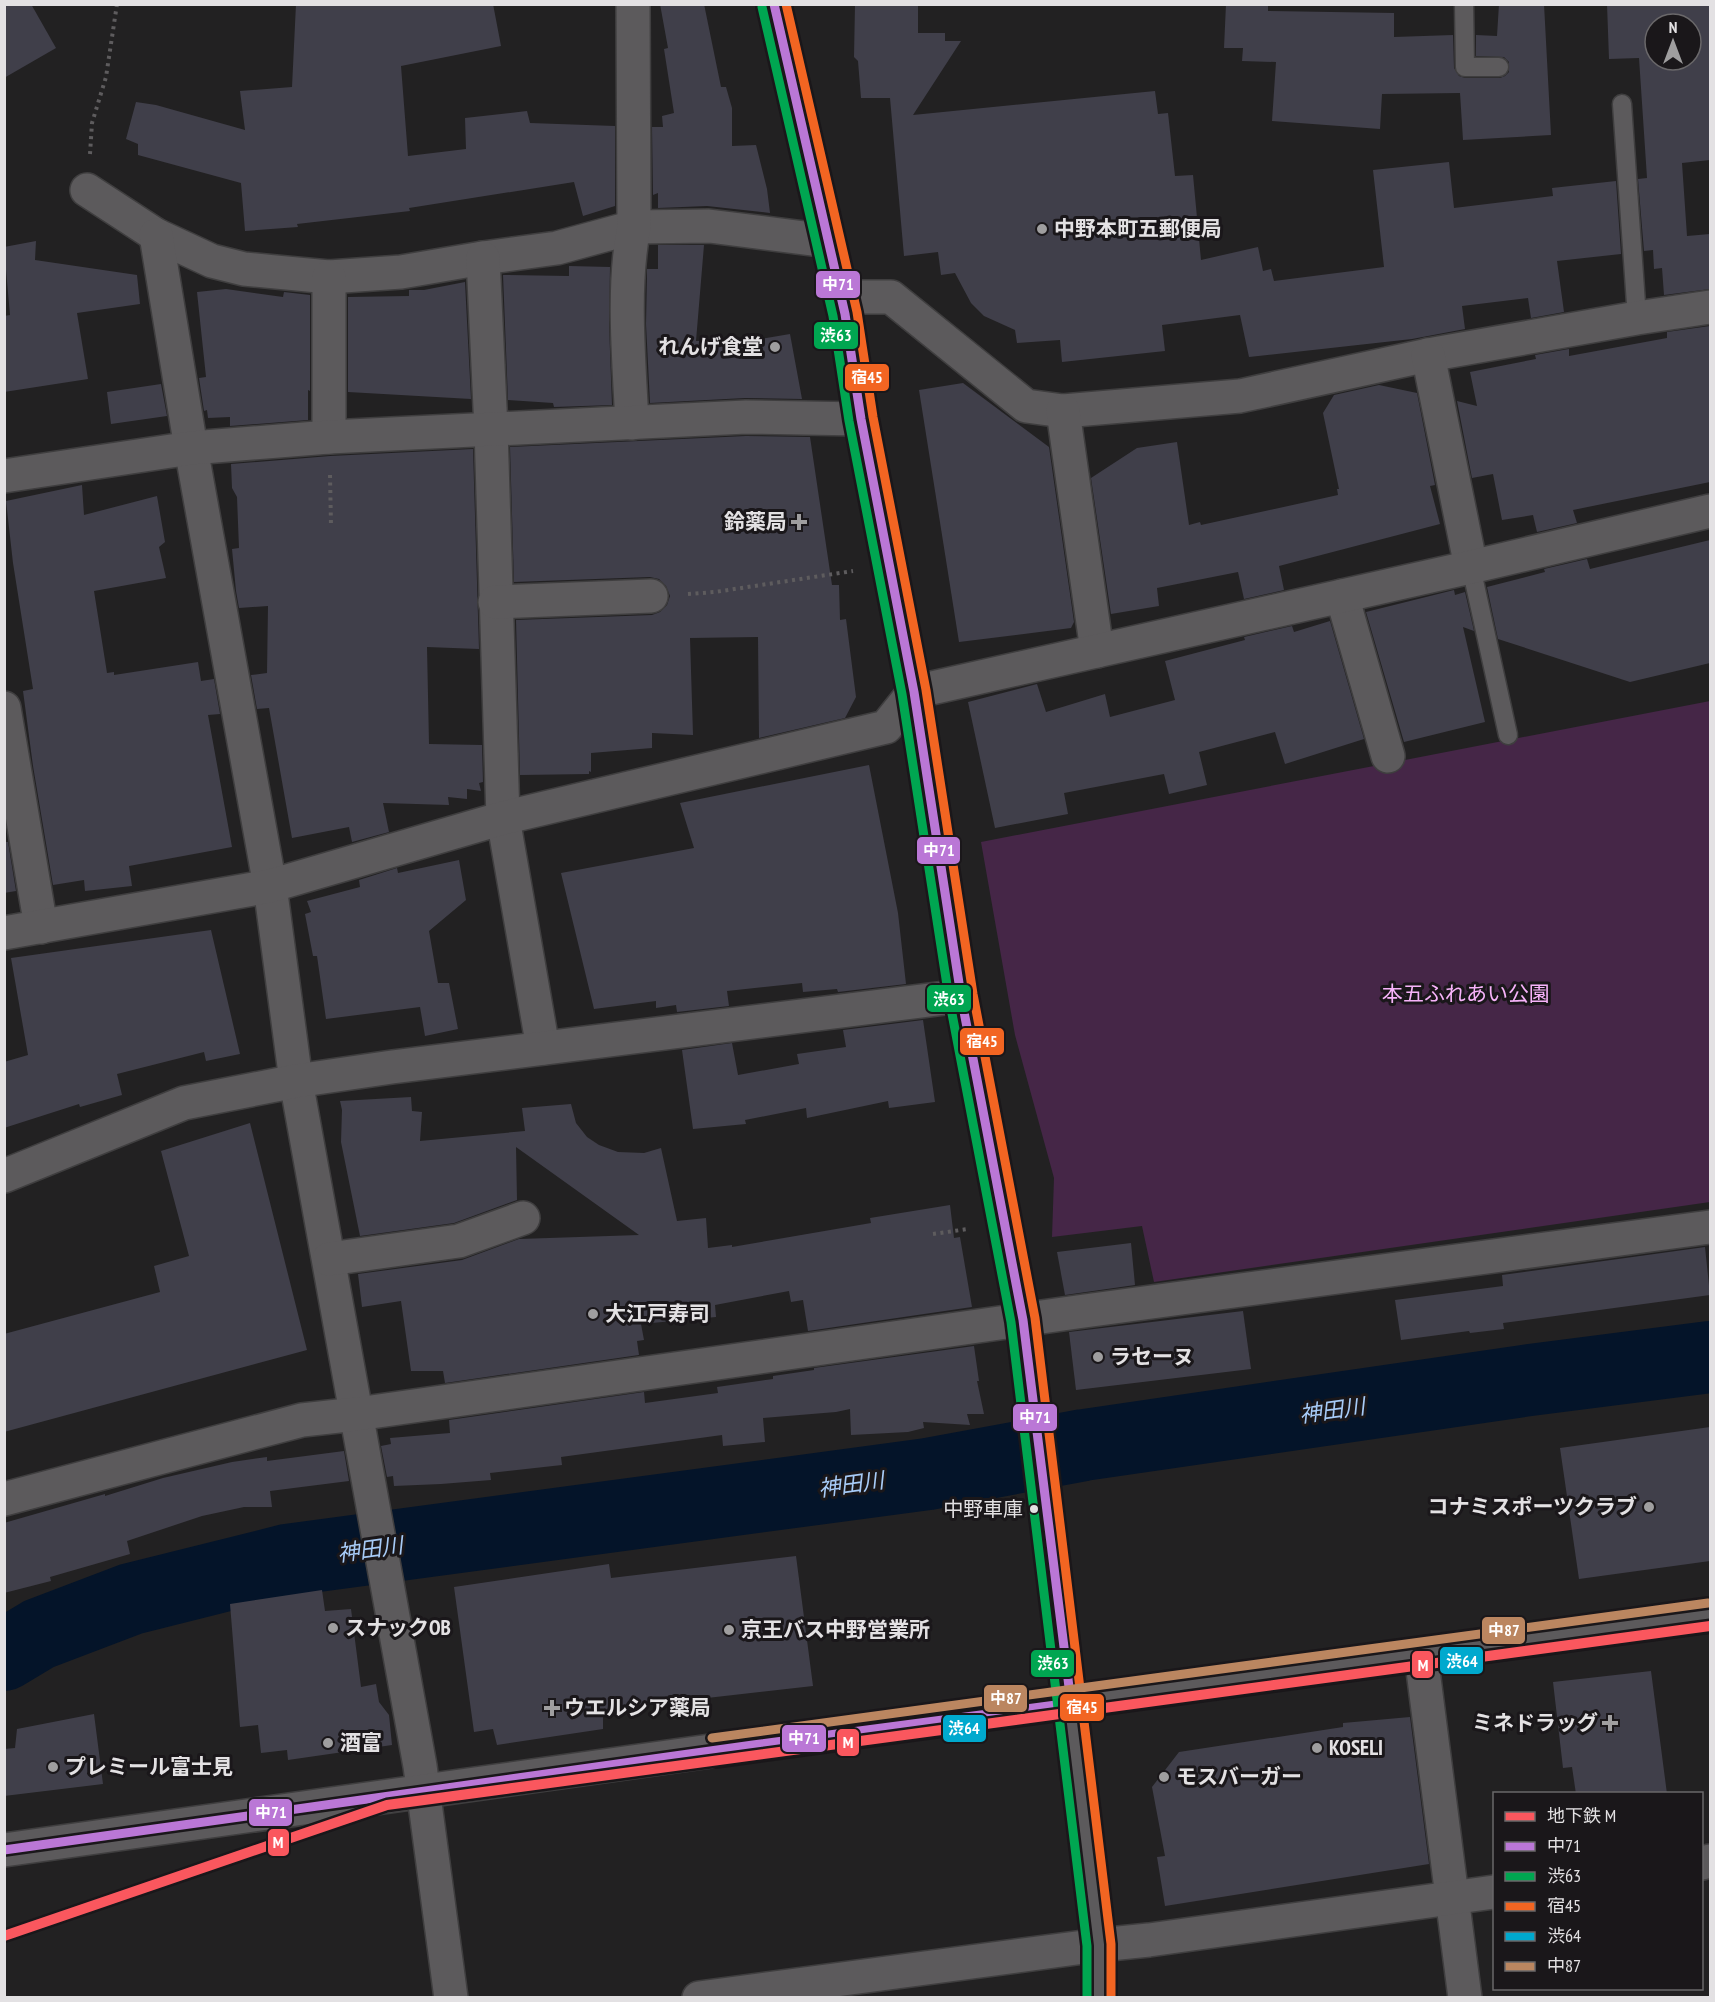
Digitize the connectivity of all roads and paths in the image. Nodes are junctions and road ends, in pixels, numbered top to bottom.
1 (117, 4) edge
2 (633, 4) edge
3 (774, 4) edge
4 (1464, 4) edge
5 (1499, 67) dead end
6 (1622, 104) dead end
7 (87, 190) joint
8 (634, 226) junction
9 (156, 235) junction
10 (828, 241) junction
11 (483, 258) junction
12 (329, 277) junction
13 (841, 297) junction
14 (1710, 308) edge
15 (1637, 318) junction
16 (1428, 355) junction
17 (1063, 411) junction
18 (861, 419) junction
19 (632, 423) junction
20 (490, 429) junction
21 (329, 437) junction
22 (191, 448) junction
23 (4, 476) edge
24 (1710, 511) edge
25 (331, 525) dead end
26 (889, 566) junction
27 (1471, 567) junction
28 (651, 596) joint
29 (1342, 596) junction
30 (495, 602) junction
31 (1097, 651) junction
32 (914, 692) junction
33 (4, 708) edge
34 (1508, 735) dead end
35 (1388, 756) dead end
36 (503, 818) junction
37 (270, 886) junction
38 (40, 927) junction
39 (4, 933) edge
40 (961, 996) junction
41 (543, 1048) junction
42 (296, 1081) junction
43 (4, 1176) edge
44 (523, 1218) dead end
45 (1710, 1227) edge
46 (329, 1259) junction
47 (1023, 1320) junction
48 (357, 1414) junction
49 (4, 1499) edge
50 (1710, 1615) edge
51 (1421, 1655) junction
52 (1071, 1703) junction
53 (424, 1791) junction
54 (4, 1850) edge
55 (1493, 1892) edge
56 (1452, 1898) junction
57 (1099, 1945) junction
58 (451, 1998) edge
59 (699, 1998) edge
60 (1099, 1998) edge
61 (1465, 1998) edge

1 - 7 path
2 - 8 street
3 - 10 street
4 - 5 lane
6 - 15 lane
7 - 9 street
8 - 10 street
8 - 11 street
8 - 19 street
9 - 12 street
9 - 22 street
10 - 13 street
11 - 12 street
11 - 20 street
12 - 21 street
13 - 17 street
13 - 18 street
14 - 15 street
15 - 16 street
16 - 17 street
16 - 27 street
17 - 31 street
18 - 19 street
18 - 26 street
19 - 20 street
20 - 21 street
20 - 30 street
21 - 22 street
21 - 25 path
22 - 23 street
22 - 37 street
24 - 27 street
26 - 28 path
26 - 32 street
27 - 29 street
27 - 34 lane
28 - 30 street
29 - 31 street
29 - 35 street
30 - 36 street
31 - 32 street
32 - 36 street
32 - 40 street
33 - 38 street
36 - 37 street
36 - 41 street
37 - 38 street
37 - 42 street
38 - 39 street
40 - 41 street
40 - 47 street
41 - 42 street
42 - 43 street
42 - 46 street
44 - 46 street
45 - 47 street
46 - 48 street
47 - 48 street
47 - 52 street
48 - 49 street
48 - 53 street
50 - 51 street
51 - 52 street
51 - 56 street
52 - 53 street
52 - 57 street
53 - 54 street
53 - 58 street
55 - 56 street
56 - 57 street
56 - 61 street
57 - 59 street
57 - 60 street

